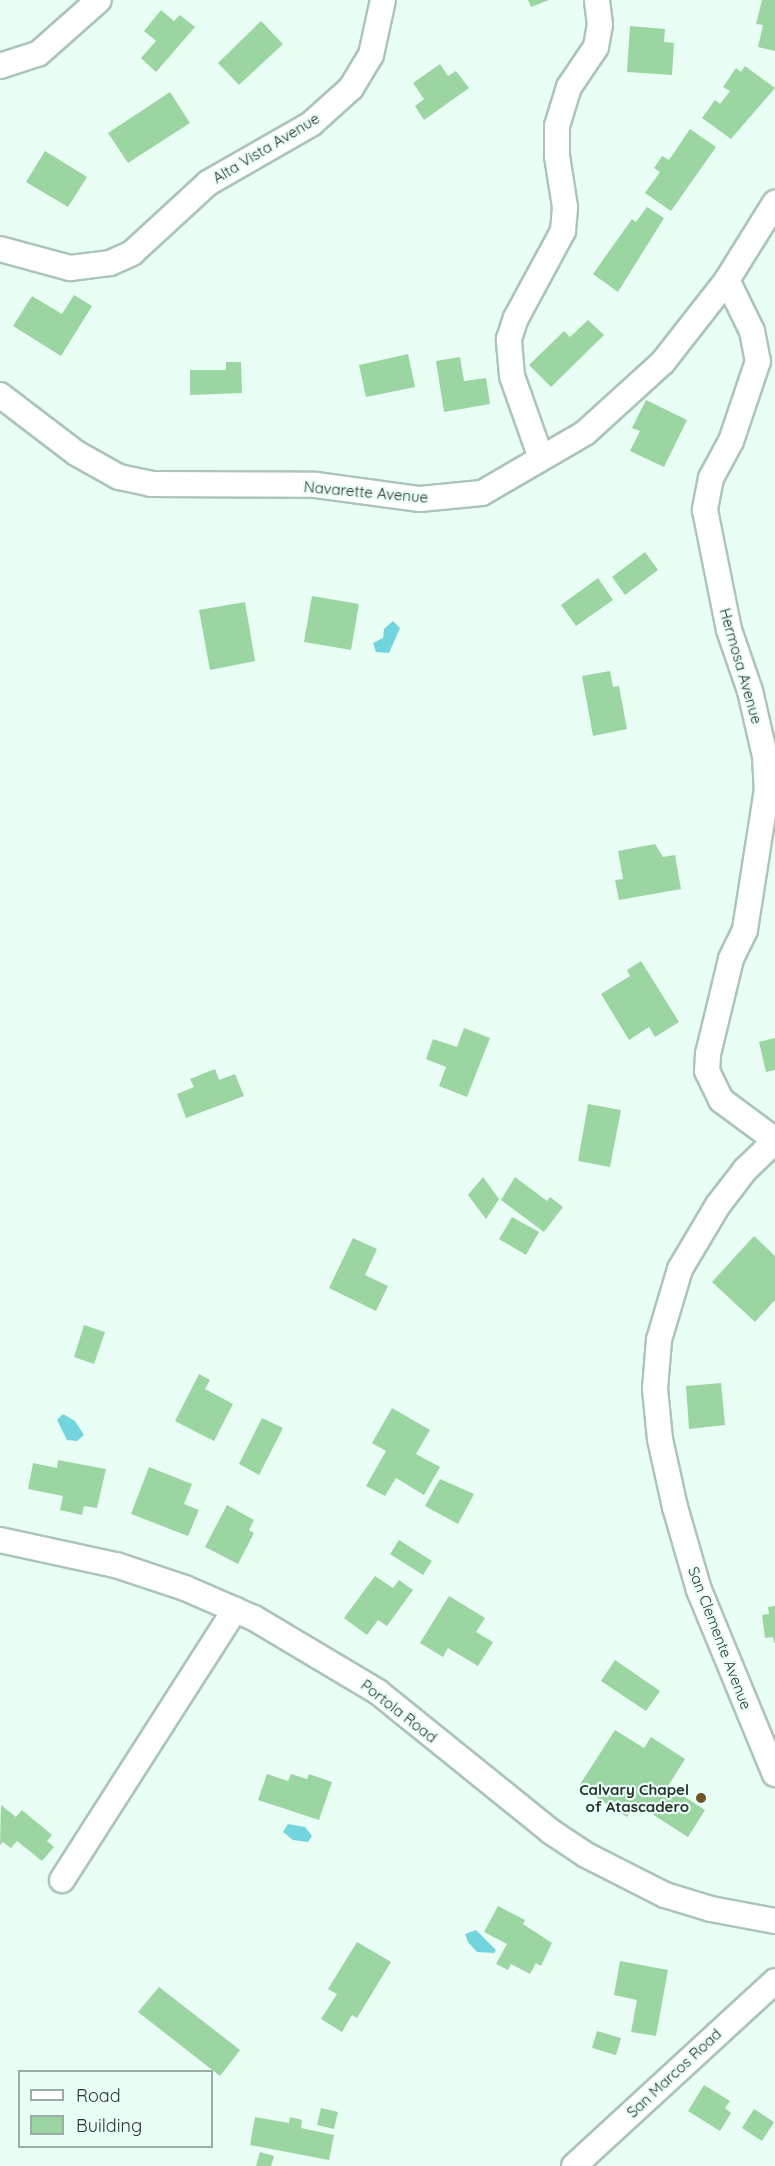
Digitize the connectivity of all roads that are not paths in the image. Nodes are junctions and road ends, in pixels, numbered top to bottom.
1 (99, 0) edge
2 (383, 0) edge
3 (597, 0) edge
4 (0, 66) edge
5 (775, 202) edge
6 (0, 249) edge
7 (727, 280) junction
8 (0, 395) edge
9 (541, 458) junction
10 (775, 1140) edge
11 (0, 1540) edge
12 (235, 1610) junction
13 (775, 1774) edge
14 (62, 1880) dead end
15 (775, 1921) edge
16 (775, 1981) edge
17 (574, 2166) edge

1 - 4 street
2 - 6 street, Alta Vista Avenue
3 - 9 street
5 - 7 street, Navarette Avenue
7 - 9 street, Navarette Avenue
7 - 10 street, Hermosa Avenue
8 - 9 street, Navarette Avenue
10 - 13 street, San Clemente Avenue
11 - 12 street, Portola Road
12 - 14 street
12 - 15 street, Portola Road
16 - 17 street, San Marcos Road

